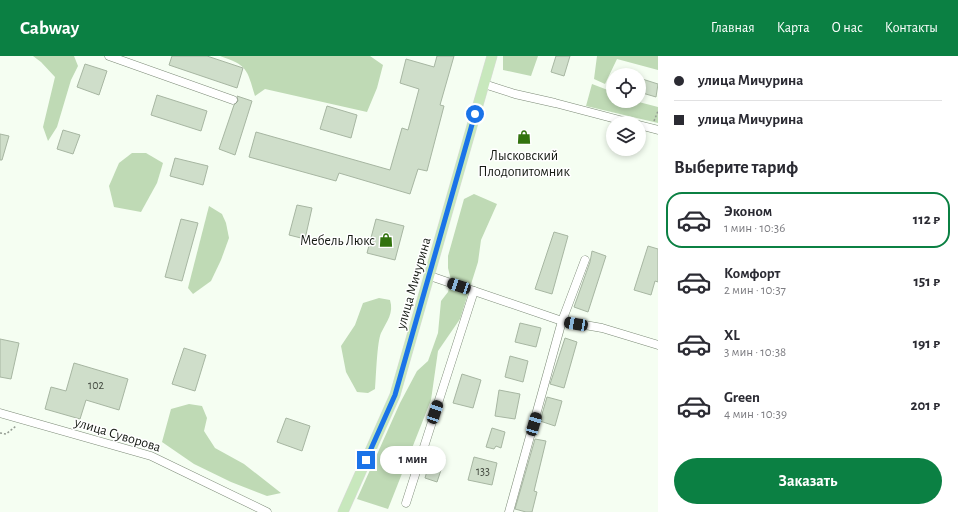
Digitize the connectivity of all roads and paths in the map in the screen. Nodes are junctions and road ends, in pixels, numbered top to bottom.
1 (109, 56) edge
2 (492, 56) edge
3 (484, 84) junction
4 (233, 100) dead end
5 (658, 111) edge
6 (606, 116) edge
7 (654, 129) edge
8 (585, 260) dead end
9 (430, 276) junction
10 (474, 290) junction
11 (562, 321) junction
12 (658, 345) edge
13 (0, 413) edge
14 (24, 420) junction
15 (0, 433) edge
16 (406, 503) dead end
17 (267, 512) edge
18 (343, 512) edge
19 (509, 512) edge

1 - 4 street
2 - 3 main road, улица Мичурина
3 - 6 street
3 - 9 main road, улица Мичурина
5 - 7 path
8 - 11 street
9 - 10 street
9 - 18 main road, улица Мичурина
10 - 11 street
10 - 16 street
11 - 12 street
11 - 19 street
13 - 14 street, улица Суворова
14 - 15 path
14 - 17 street, улица Суворова

